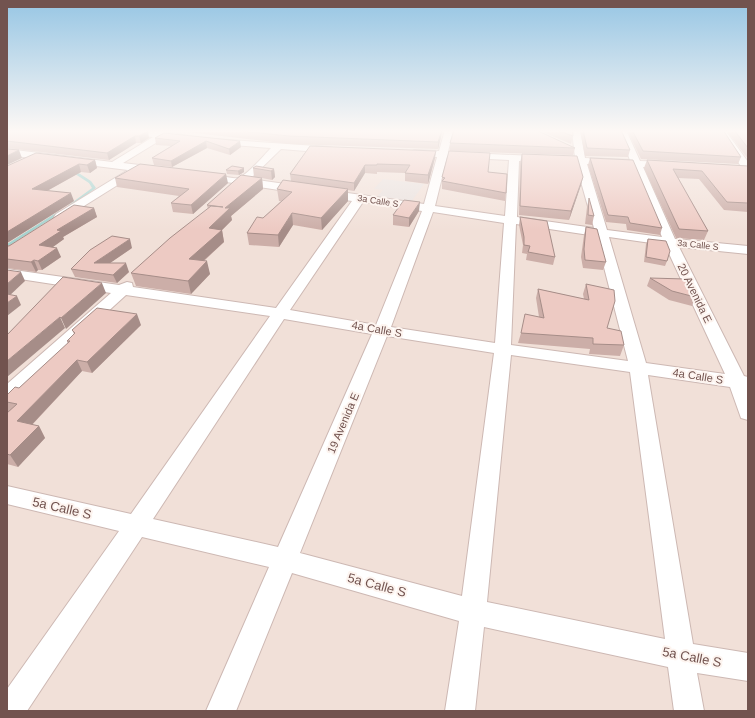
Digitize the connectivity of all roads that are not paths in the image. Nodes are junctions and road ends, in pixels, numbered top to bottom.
1 (22, 164) edge
2 (100, 164) edge
3 (261, 164) edge
4 (441, 164) edge
5 (514, 164) edge
6 (582, 164) edge
7 (637, 164) edge
8 (659, 164) edge
9 (19, 165) edge
10 (113, 165) joint
11 (681, 165) edge
12 (138, 168) junction
13 (733, 169) edge
14 (748, 169) edge
15 (169, 172) edge
16 (193, 175) edge
17 (240, 180) junction
18 (229, 191) edge
19 (360, 198) junction
20 (428, 208) junction
21 (510, 220) junction
22 (53, 222) edge
23 (602, 232) junction
24 (670, 242) junction
25 (748, 250) edge
26 (7, 273) edge
27 (139, 274) edge
28 (122, 290) junction
29 (279, 313) junction
30 (382, 330) junction
31 (503, 348) junction
32 (638, 368) junction
33 (743, 383) edge
34 (7, 394) edge
35 (748, 413) edge
36 (7, 495) edge
37 (137, 526) junction
38 (285, 560) junction
39 (473, 612) junction
40 (681, 656) junction
41 (748, 668) edge
42 (9, 711) edge
43 (221, 711) edge
44 (460, 711) edge
45 (689, 711) edge

1 - 9 street
2 - 10 street
3 - 17 street
4 - 20 street, 19 Avenida E
5 - 21 street
6 - 23 street
7 - 24 street, 20 Avenida E
8 - 11 street
10 - 12 street
12 - 15 street
12 - 22 street
13 - 14 street
16 - 17 street, 3a Calle S
17 - 18 street
17 - 19 street, 3a Calle S
19 - 20 street, 3a Calle S
19 - 29 street
20 - 21 street, 3a Calle S
20 - 30 street, 19 Avenida E
21 - 23 street, 3a Calle S
21 - 31 street
23 - 24 street, 3a Calle S
23 - 32 street
24 - 25 street, 3a Calle S
24 - 33 street, 20 Avenida E
26 - 28 street, 4a Calle S
27 - 28 street
28 - 29 street, 4a Calle S
28 - 34 street
29 - 30 street, 4a Calle S
29 - 37 street
30 - 31 street, 4a Calle S
30 - 38 street, 19 Avenida E
31 - 32 street, 4a Calle S
31 - 39 street
32 - 33 street, 4a Calle S
32 - 40 street
33 - 35 street, 20 Avenida E
36 - 37 street, 5a Calle S
37 - 38 street, 5a Calle S
37 - 42 street
38 - 39 street, 5a Calle S
38 - 43 street, 19 Avenida E
39 - 40 street, 5a Calle S
39 - 44 street
40 - 41 street, 5a Calle S
40 - 45 street

